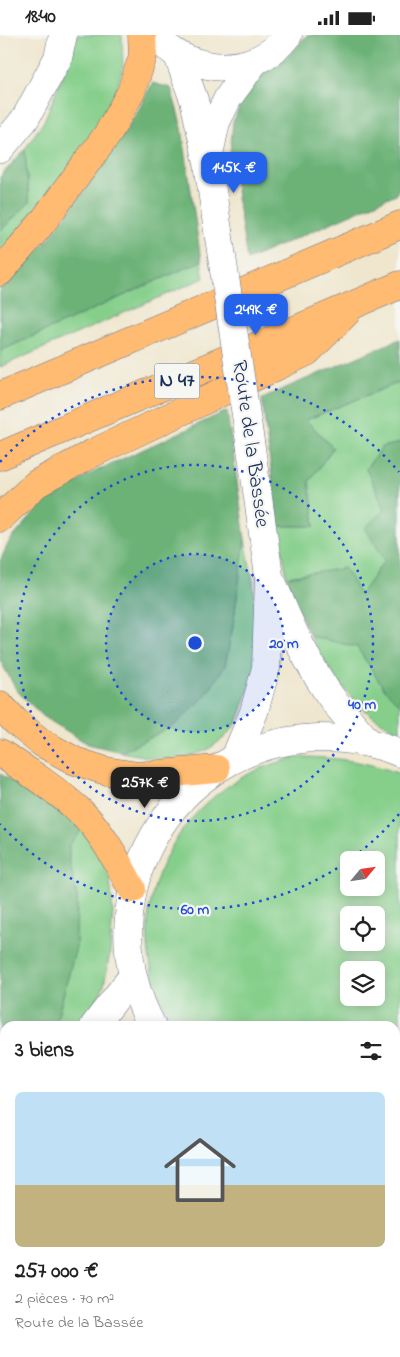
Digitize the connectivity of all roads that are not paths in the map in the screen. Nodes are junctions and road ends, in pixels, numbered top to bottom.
1 (63, 35) edge
2 (142, 35) edge
3 (155, 35) edge
4 (288, 35) edge
5 (178, 56) junction
6 (255, 61) junction
7 (0, 149) edge
8 (208, 163) junction
9 (400, 225) edge
10 (0, 272) edge
11 (400, 285) edge
12 (354, 305) junction
13 (0, 396) edge
14 (0, 456) edge
15 (0, 518) edge
16 (269, 576) junction
17 (0, 705) edge
18 (368, 743) junction
19 (0, 753) edge
20 (400, 753) edge
21 (226, 764) junction
22 (132, 889) junction
23 (132, 977) junction
24 (98, 1021) edge
25 (149, 1021) edge

1 - 7 street
2 - 10 highway
3 - 5 street
4 - 6 street
5 - 6 street
5 - 8 street, Route de la Bassée
6 - 8 street, Route de la Bassée
8 - 16 street, Route de la Bassée, bridge
9 - 13 highway, N 47
11 - 12 highway, N 47
12 - 14 highway, N 47
12 - 15 highway
16 - 18 street, Route de la Bassée
16 - 21 street, Route de la Bassée
17 - 21 highway
18 - 20 street
18 - 21 street
19 - 22 highway
21 - 22 street
22 - 23 street
23 - 24 street
23 - 25 street

